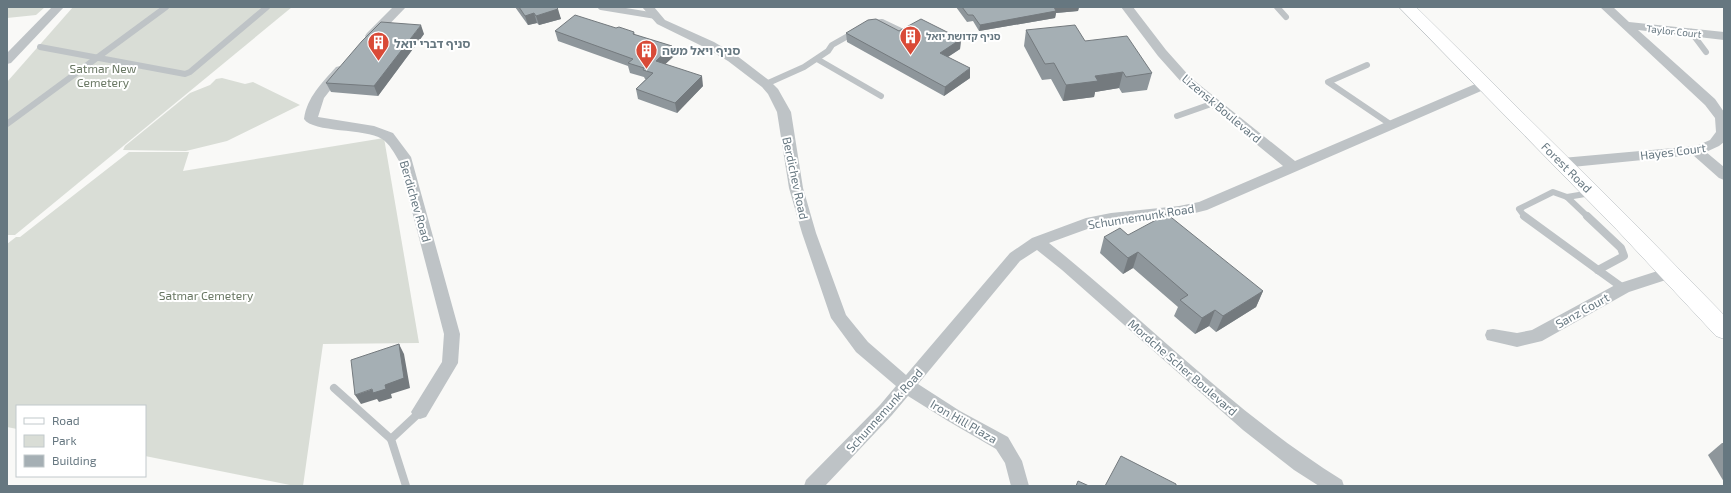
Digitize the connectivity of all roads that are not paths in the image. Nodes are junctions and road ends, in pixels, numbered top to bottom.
1 (58, 7) edge
2 (166, 7) edge
3 (267, 7) edge
4 (400, 7) edge
5 (601, 7) edge
6 (1127, 7) edge
7 (1277, 7) edge
8 (1407, 7) edge
9 (1606, 7) edge
10 (652, 12) edge
11 (1286, 17) dead end
12 (1625, 25) junction
13 (903, 32) edge
14 (1691, 32) junction
15 (1724, 36) edge
16 (40, 47) dead end
17 (360, 48) edge
18 (1706, 52) dead end
19 (97, 57) junction
20 (350, 58) edge
21 (817, 59) junction
22 (7, 60) edge
23 (1367, 65) dead end
24 (766, 84) junction
25 (1484, 84) junction
26 (881, 96) dead end
27 (1214, 103) junction
28 (1177, 116) dead end
29 (7, 124) edge
30 (1390, 124) junction
31 (1724, 125) edge
32 (1696, 150) junction
33 (1562, 162) junction
34 (1292, 166) junction
35 (1724, 175) edge
36 (1592, 193) junction
37 (1567, 197) junction
38 (1037, 242) junction
39 (1598, 270) junction
40 (1670, 273) junction
41 (1622, 288) junction
42 (1724, 330) edge
43 (1493, 335) dead end
44 (907, 386) junction
45 (334, 388) dead end
46 (420, 412) joint
47 (391, 439) junction
48 (406, 486) edge
49 (813, 486) edge
50 (1020, 486) edge
51 (1335, 486) edge

1 - 22 street
2 - 19 lane
3 - 19 lane
4 - 17 street
5 - 10 lane
6 - 27 street, Lizensk Boulevard
7 - 11 lane
8 - 25 street, Forest Road
9 - 12 street, Hayes Court
10 - 24 street, Berdichev Road
12 - 14 street, Taylor Court
12 - 31 street, Hayes Court
13 - 21 lane
14 - 15 street, Taylor Court
14 - 18 lane
16 - 19 lane
19 - 29 lane
20 - 46 street, Berdichev Road
21 - 24 lane
21 - 26 lane
23 - 30 lane
24 - 44 street, Berdichev Road
25 - 30 street, Schunnemunk Road
25 - 33 street, Forest Road
27 - 28 lane
27 - 34 street, Lizensk Boulevard
30 - 34 street, Schunnemunk Road
31 - 32 street, Hayes Court
32 - 33 street, Hayes Court
32 - 35 street
33 - 36 street, Forest Road
34 - 38 street, Schunnemunk Road
36 - 37 lane
36 - 40 street, Forest Road
37 - 39 lane
37 - 39 lane
38 - 44 street, Schunnemunk Road
38 - 51 street, Mordche Scher Boulevard
39 - 41 lane
40 - 41 street, Sanz Court
40 - 42 street, Forest Road
41 - 43 street, Sanz Court
44 - 49 street, Schunnemunk Road
44 - 50 street, Iron Hill Plaza
45 - 47 lane
46 - 47 lane
47 - 48 lane

